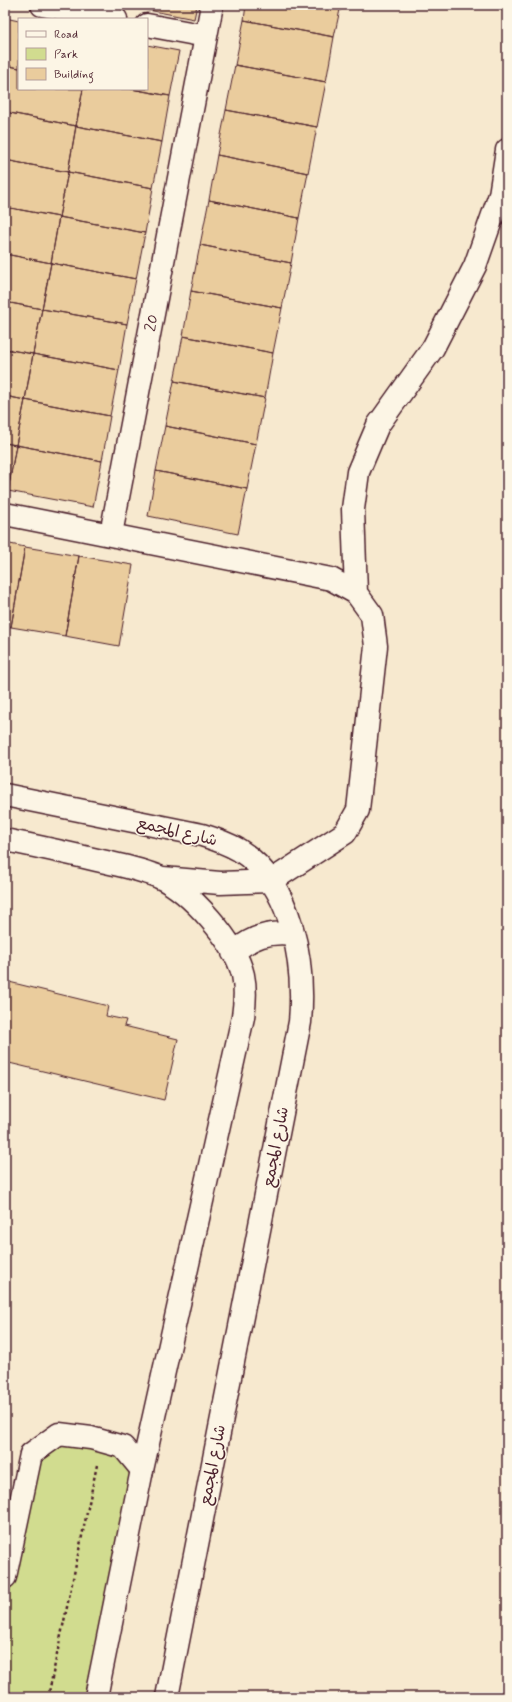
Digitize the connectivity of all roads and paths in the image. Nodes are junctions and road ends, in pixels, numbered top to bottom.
1 (42, 5) edge
2 (212, 5) edge
3 (111, 18) edge
4 (148, 25) edge
5 (206, 36) junction
6 (507, 150) edge
7 (5, 514) edge
8 (112, 534) junction
9 (356, 593) junction
10 (5, 795) edge
11 (5, 840) edge
12 (160, 878) junction
13 (271, 880) junction
14 (292, 934) junction
15 (234, 953) junction
16 (102, 1441) junction
17 (142, 1470) junction
18 (5, 1577) edge
19 (48, 1697) edge
20 (96, 1697) edge
21 (166, 1697) edge

1 - 3 street
2 - 5 street, 20
4 - 5 street
5 - 8 street, 20
6 - 9 street
7 - 8 street
8 - 9 street
9 - 13 street
10 - 13 street, شارع المجمع
11 - 12 street
12 - 13 street
12 - 15 street
13 - 14 street, شارع المجمع
14 - 15 street
14 - 21 street, شارع المجمع
15 - 17 street
16 - 17 street
16 - 18 street
16 - 19 path
17 - 20 street

